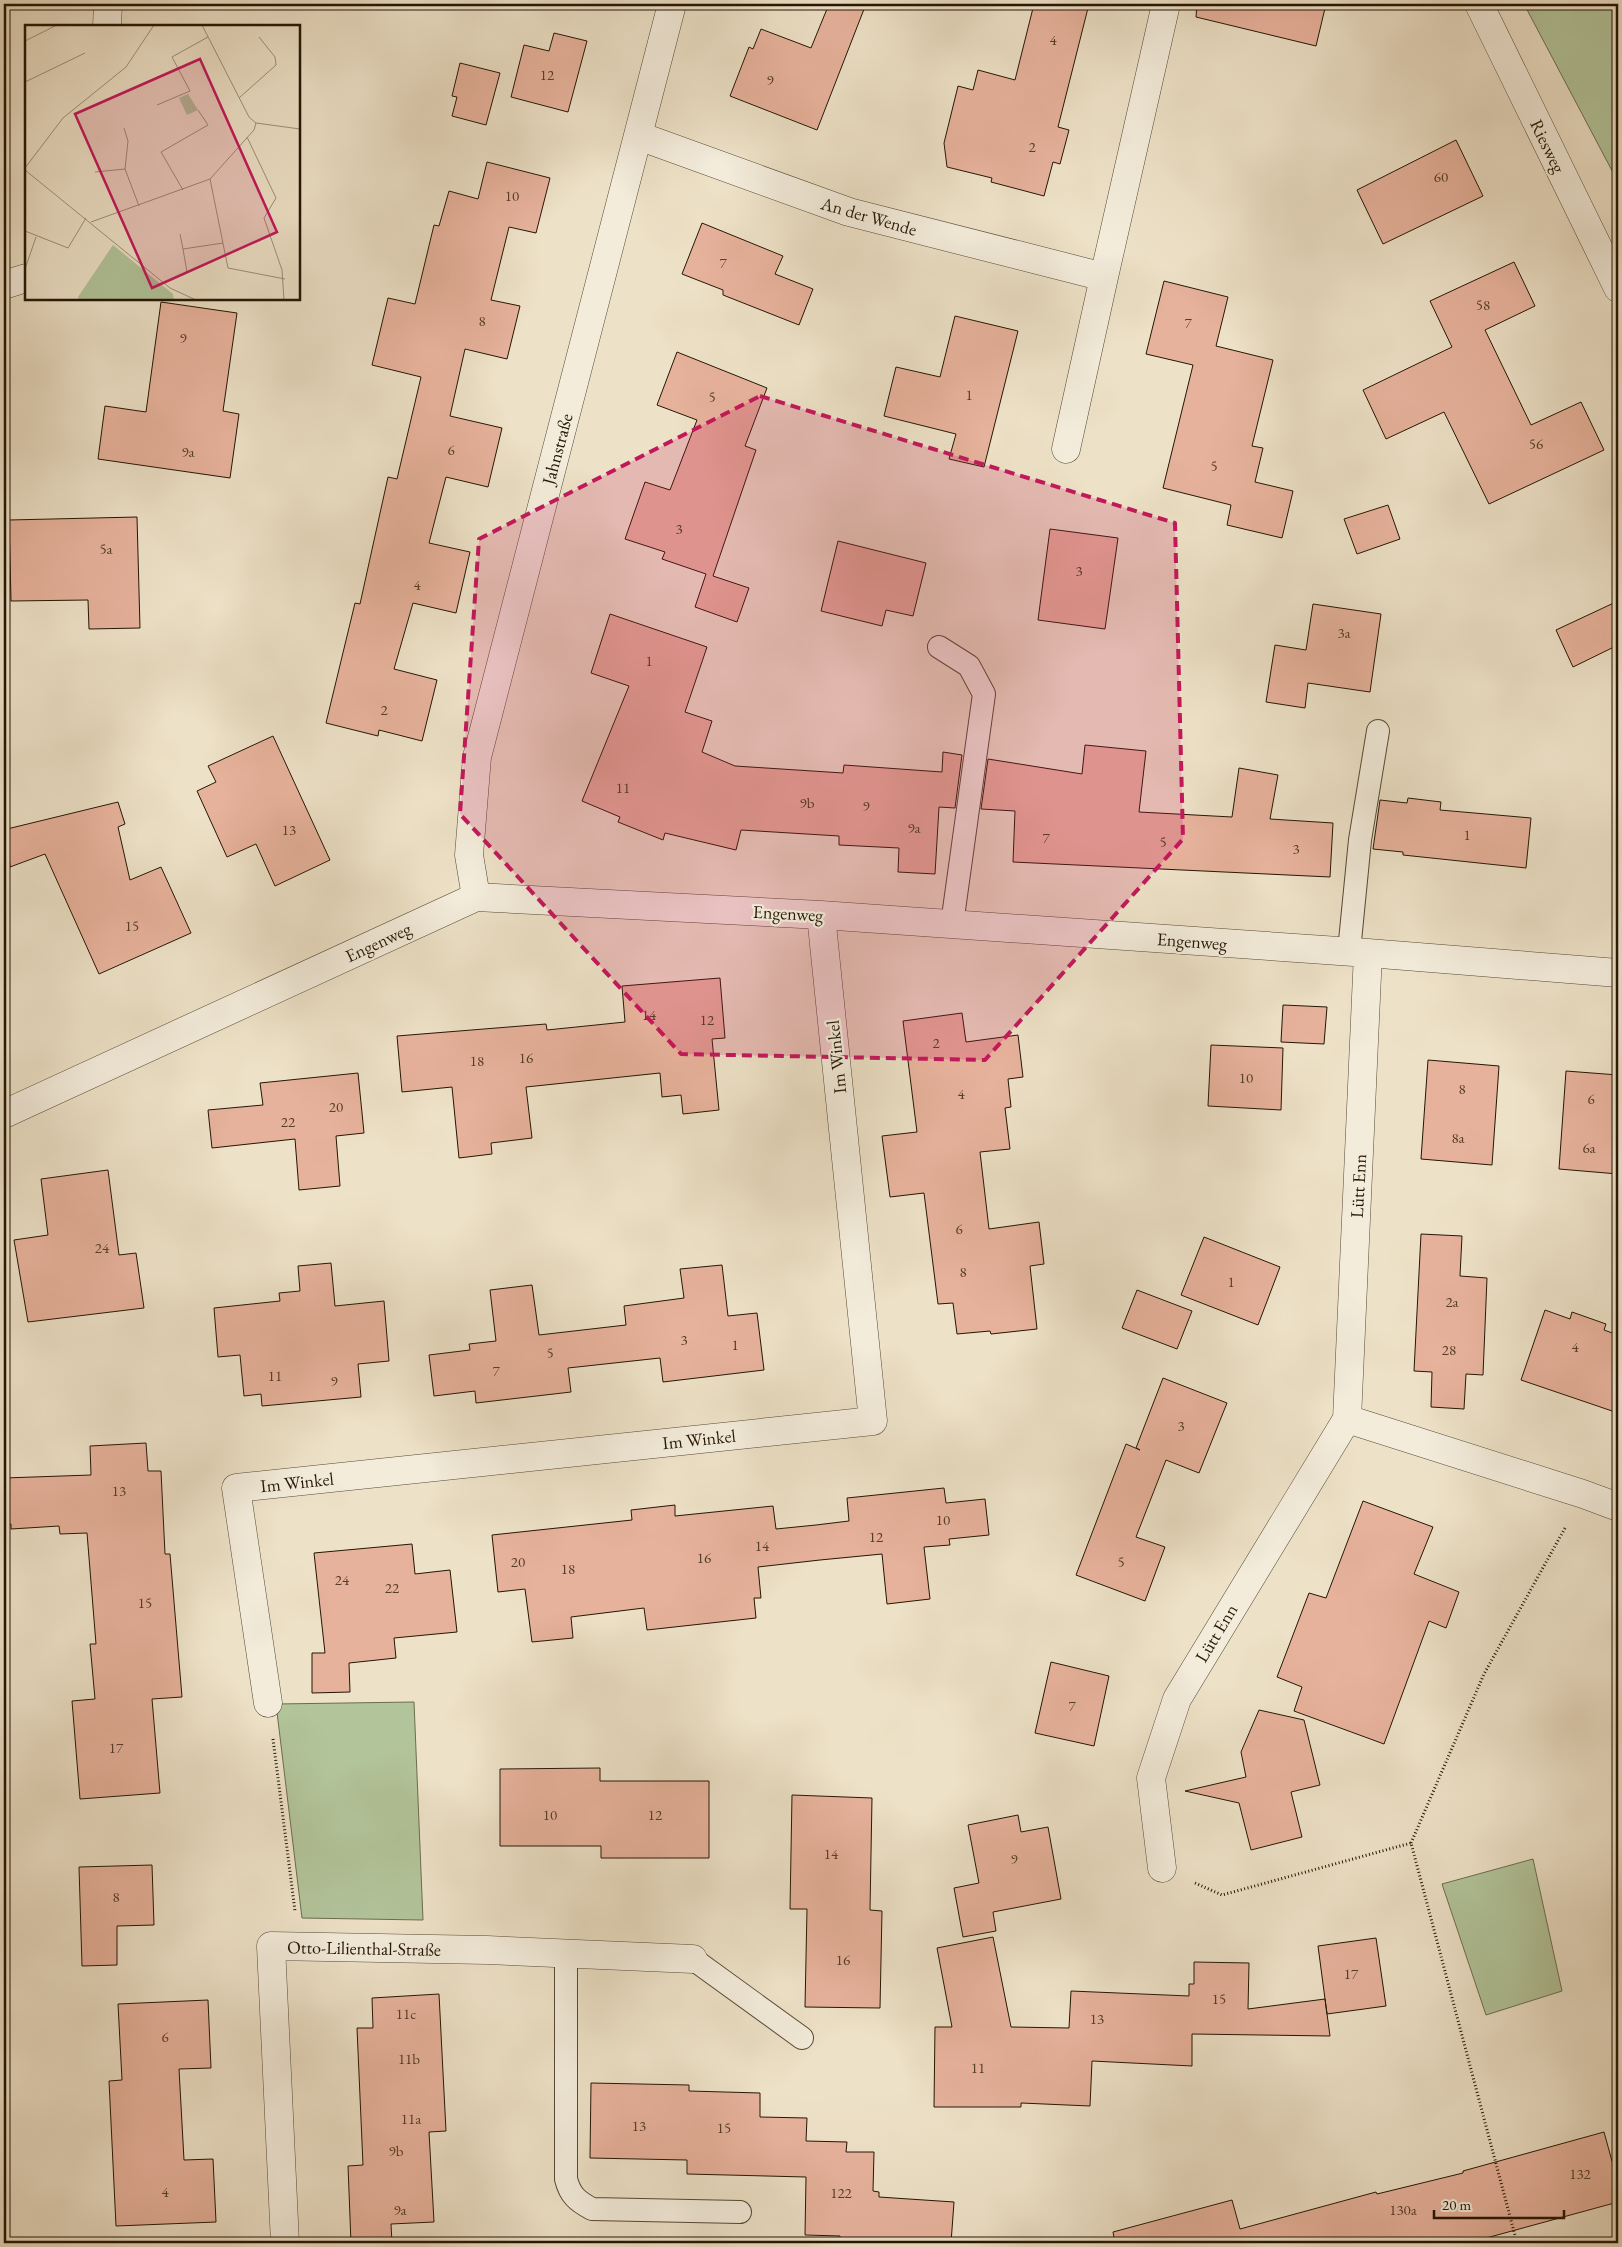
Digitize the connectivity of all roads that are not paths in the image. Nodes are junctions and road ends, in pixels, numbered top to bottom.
1 (108, 4) edge
2 (672, 4) edge
3 (1166, 4) edge
4 (1479, 4) edge
5 (107, 25) edge
6 (639, 136) junction
7 (1104, 277) junction
8 (25, 278) edge
9 (4, 285) edge
10 (1618, 288) edge
11 (1066, 449) dead end
12 (939, 647) dead end
13 (1378, 731) dead end
14 (476, 897) junction
15 (821, 915) junction
16 (952, 924) junction
17 (1359, 952) junction
18 (1618, 973) edge
19 (4, 1114) edge
20 (1347, 1419) junction
21 (1618, 1507) edge
22 (268, 1703) road end
23 (1162, 1868) road end
24 (566, 1953) junction
25 (693, 1959) joint
26 (802, 2038) dead end
27 (740, 2212) dead end
28 (285, 2243) edge

1 - 5 street
2 - 6 street, Jahnstraße
3 - 7 street
4 - 10 street, Riesweg
6 - 7 street, An der Wende
6 - 14 street, Jahnstraße
7 - 11 street
8 - 9 street
12 - 16 lane
13 - 17 lane
14 - 15 street, Engenweg
14 - 19 street, Engenweg
15 - 16 street, Engenweg
15 - 22 street, Im Winkel
16 - 17 street, Engenweg
17 - 18 street, Engenweg
17 - 20 street, Lütt Enn
20 - 21 street
20 - 23 street, Lütt Enn
24 - 25 street, Otto-Lilienthal-Straße
24 - 27 lane
24 - 28 street, Otto-Lilienthal-Straße
25 - 26 lane

